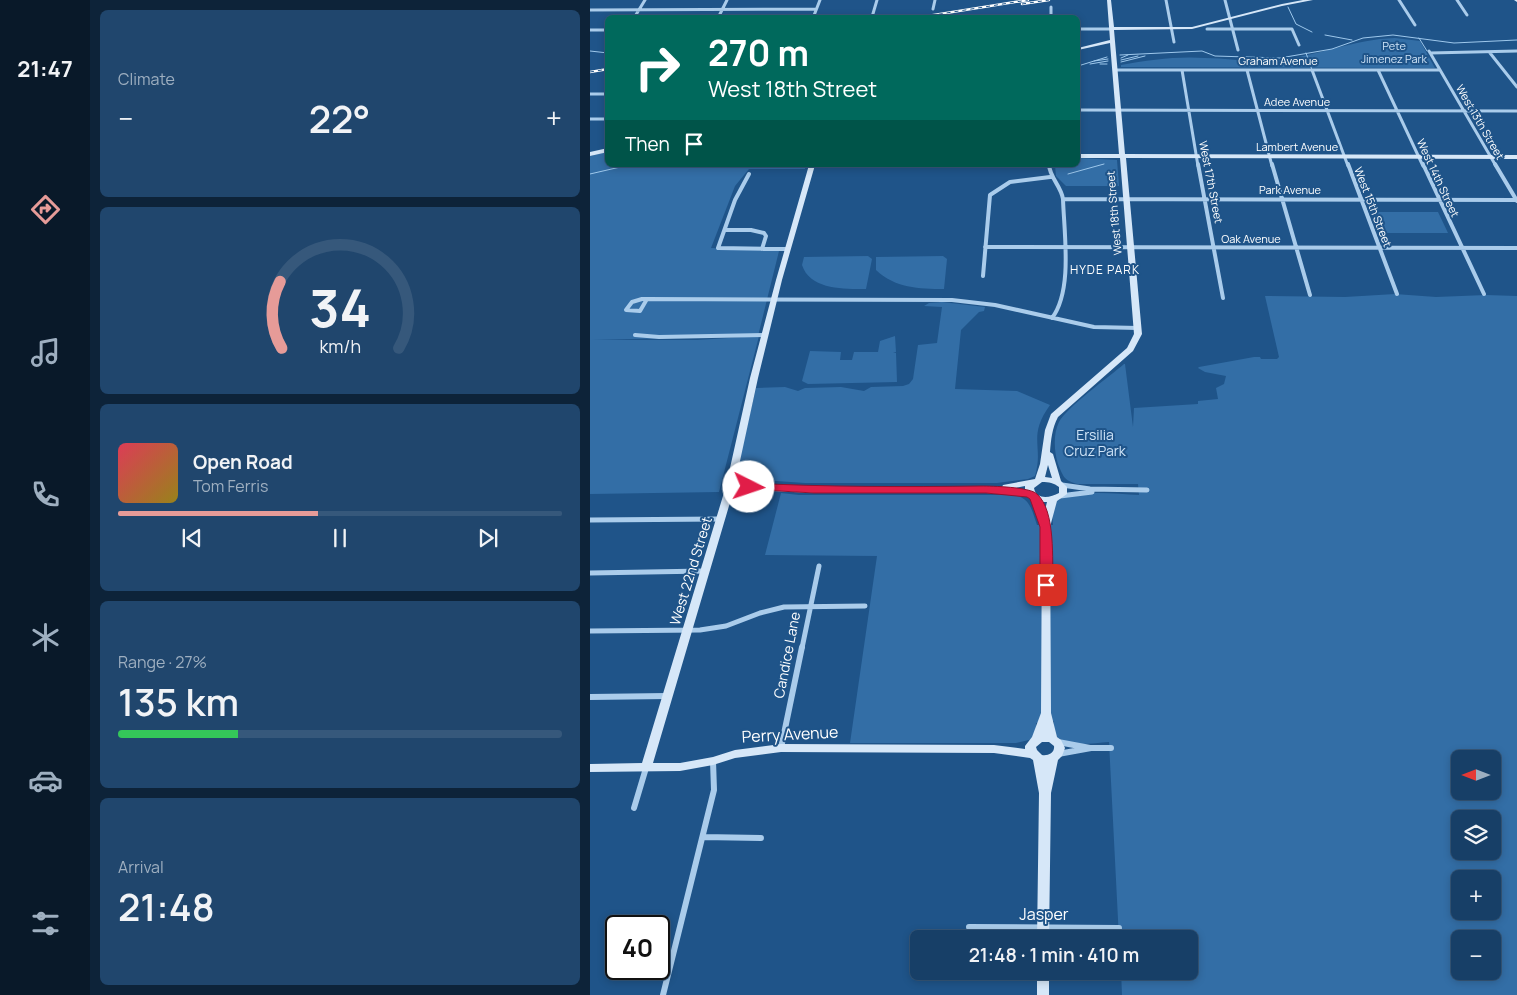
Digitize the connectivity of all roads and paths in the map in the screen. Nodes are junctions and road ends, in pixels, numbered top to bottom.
1 (645, 0) edge
2 (726, 0) edge
3 (820, 0) edge
4 (877, 0) edge
5 (935, 0) edge
6 (1110, 0) edge
7 (1166, 0) edge
8 (1225, 0) edge
9 (1311, 0) edge
10 (1399, 0) edge
11 (1457, 0) edge
12 (1051, 7) dead end
13 (722, 9) junction
14 (933, 9) dead end
15 (590, 10) edge
16 (639, 10) junction
17 (816, 10) junction
18 (636, 15) edge
19 (719, 15) edge
20 (814, 15) edge
21 (873, 15) edge
22 (1051, 15) edge
23 (1467, 15) dead end
24 (1230, 20) junction
25 (1415, 25) dead end
26 (1171, 28) junction
27 (1080, 29) edge
28 (1112, 29) junction
29 (1207, 29) dead end
30 (1233, 29) junction
31 (590, 30) edge
32 (605, 30) edge
33 (1174, 42) dead end
34 (1113, 44) junction
35 (1299, 45) dead end
36 (1080, 48) edge
37 (1238, 50) dead end
38 (1517, 51) edge
39 (1490, 53) junction
40 (1116, 70) junction
41 (1182, 70) junction
42 (1247, 70) junction
43 (1312, 70) junction
44 (1378, 70) junction
45 (1440, 70) junction
46 (1517, 87) edge
47 (590, 94) edge
48 (605, 94) edge
49 (1080, 110) edge
50 (1119, 110) junction
51 (1259, 110) junction
52 (1190, 111) junction
53 (1329, 111) junction
54 (1398, 111) junction
55 (1464, 111) junction
56 (1517, 111) edge
57 (605, 119) edge
58 (590, 120) edge
59 (605, 151) edge
60 (590, 154) edge
61 (1080, 156) edge
62 (1123, 156) junction
63 (1196, 156) junction
64 (1344, 156) junction
65 (1418, 156) junction
66 (1491, 156) junction
67 (1270, 157) junction
68 (1517, 157) edge
69 (811, 167) edge
70 (1049, 167) edge
71 (749, 174) dead end
72 (1050, 177) junction
73 (1064, 199) junction
74 (1127, 199) junction
75 (1206, 199) junction
76 (1283, 199) junction
77 (1360, 200) junction
78 (1439, 200) junction
79 (1517, 200) edge
80 (725, 230) junction
81 (985, 247) junction
82 (1064, 247) junction
83 (1131, 247) junction
84 (1214, 247) junction
85 (1297, 247) junction
86 (1379, 248) junction
87 (1462, 248) junction
88 (1517, 248) edge
89 (762, 249) junction
90 (788, 249) junction
91 (983, 276) dead end
92 (1310, 294) dead end
93 (1397, 294) dead end
94 (1484, 294) dead end
95 (1223, 298) dead end
96 (647, 299) junction
97 (774, 300) junction
98 (1052, 318) junction
99 (1138, 328) junction
100 (635, 335) dead end
101 (765, 335) junction
102 (1048, 446) junction
103 (1038, 481) junction
104 (1059, 483) junction
105 (730, 486) junction
106 (986, 490) junction
107 (1112, 490) junction
108 (1147, 490) dead end
109 (1032, 495) junction
110 (1057, 498) junction
111 (721, 519) junction
112 (590, 520) edge
113 (1046, 527) junction
114 (818, 566) dead end
115 (706, 572) junction
116 (590, 573) edge
117 (810, 605) junction
118 (865, 606) dead end
119 (688, 630) junction
120 (590, 631) edge
121 (590, 696) edge
122 (668, 696) junction
123 (1046, 714) junction
124 (1055, 741) junction
125 (781, 748) junction
126 (1091, 748) junction
127 (1111, 748) dead end
128 (1035, 749) junction
129 (1055, 756) junction
130 (713, 760) junction
131 (590, 768) edge
132 (646, 768) junction
133 (1044, 793) junction
134 (634, 808) dead end
135 (703, 838) junction
136 (761, 838) dead end
137 (969, 927) dead end
138 (1119, 928) dead end
139 (1001, 930) edge
140 (1043, 930) edge
141 (1094, 930) edge
142 (1043, 980) edge
143 (663, 995) edge
144 (1043, 995) edge

1 - 16 street
2 - 13 street
3 - 17 street
4 - 21 street
5 - 14 street
6 - 28 street, West 18th Street
7 - 26 street
8 - 24 street
9 - 24 street
10 - 25 street
11 - 23 street
12 - 22 street
13 - 16 street
13 - 17 street
13 - 19 street
15 - 16 street
16 - 18 street
17 - 20 street
24 - 26 street
24 - 30 street
26 - 28 street
26 - 33 street
27 - 28 street
28 - 34 street, West 18th Street
29 - 30 street
30 - 35 street
30 - 37 street
31 - 32 street
34 - 36 street
34 - 40 street, West 18th Street
38 - 39 street
39 - 45 street, West 13th Street
39 - 46 street
40 - 41 street, Graham Avenue
40 - 50 street, West 18th Street
41 - 42 street, Graham Avenue
41 - 52 street, West 17th Street
42 - 43 street, Graham Avenue
42 - 51 street
43 - 44 street, Graham Avenue
43 - 53 street, West 15th Street
44 - 45 street, Graham Avenue
44 - 54 street, West 14th Street
45 - 55 street, West 13th Street
47 - 48 street
49 - 50 street, Adee Avenue
50 - 52 street, Adee Avenue
50 - 62 street, West 18th Street
51 - 52 street, Adee Avenue
51 - 53 street, Adee Avenue
51 - 67 street
52 - 63 street, West 17th Street
53 - 54 street, Adee Avenue
53 - 64 street, West 15th Street
54 - 55 street, Adee Avenue
54 - 65 street, West 14th Street
55 - 56 street, Adee Avenue
55 - 66 street, West 13th Street
57 - 58 street
59 - 60 street
61 - 62 street, Lambert Avenue
62 - 63 street, Lambert Avenue
62 - 74 street, West 18th Street
63 - 67 street, Lambert Avenue
63 - 75 street, West 17th Street
64 - 65 street, Lambert Avenue
64 - 67 street, Lambert Avenue
64 - 77 street, West 15th Street
65 - 66 street, Lambert Avenue
65 - 78 street, West 14th Street
66 - 68 street, Lambert Avenue
66 - 79 street, West 13th Street
67 - 76 street
69 - 90 street, West 22nd Street
70 - 72 street
71 - 80 street
72 - 73 street
72 - 81 street
73 - 74 street, Park Avenue
73 - 82 street
74 - 75 street, Park Avenue
74 - 83 street, West 18th Street
75 - 76 street, Park Avenue
75 - 84 street, West 17th Street
76 - 77 street, Park Avenue
76 - 85 street
77 - 78 street, Park Avenue
77 - 86 street, West 15th Street
78 - 79 street, Park Avenue
78 - 87 street, West 14th Street
80 - 89 street
80 - 89 street
81 - 82 street, Oak Avenue
81 - 91 street
82 - 83 street, Oak Avenue
82 - 98 street
83 - 84 street, Oak Avenue
83 - 99 street, West 18th Street
84 - 85 street, Oak Avenue
84 - 95 street, West 17th Street
85 - 86 street, Oak Avenue
85 - 92 street
86 - 87 street, Oak Avenue
86 - 93 street, West 15th Street
87 - 88 street, Oak Avenue
87 - 94 street, West 14th Street
89 - 90 street
90 - 97 street, West 22nd Street
96 - 96 street
96 - 97 street
97 - 98 street
97 - 101 street, West 22nd Street
98 - 99 street
99 - 102 street, West 18th Street
100 - 101 street
101 - 105 street, West 22nd Street
102 - 103 street, West 18th Street
102 - 104 street, West 18th Street
103 - 104 street
103 - 106 street
103 - 109 street, West 18th Street
104 - 107 street
104 - 110 street
105 - 106 street
105 - 111 street, West 22nd Street
106 - 109 street
107 - 108 street
107 - 110 street
109 - 110 street
109 - 113 street
110 - 113 street
111 - 112 street
111 - 115 street, West 22nd Street
113 - 123 street
114 - 117 street, Candice Lane
115 - 116 street
115 - 119 street, West 22nd Street
117 - 118 street
117 - 119 street
117 - 125 street, Candice Lane
119 - 120 street
119 - 122 street, West 22nd Street
121 - 122 street
122 - 132 street, West 22nd Street
123 - 124 street
123 - 128 street
124 - 126 street
124 - 128 street
124 - 129 street
125 - 128 street, Perry Avenue
125 - 130 street, Perry Avenue
126 - 127 street
126 - 129 street
128 - 129 street
128 - 133 street
129 - 133 street
130 - 132 street, Perry Avenue
130 - 135 street
131 - 132 street, Perry Avenue
132 - 134 street, West 22nd Street
133 - 140 street
135 - 136 street
135 - 143 street
137 - 139 street, Jasper
138 - 141 street, Jasper
142 - 144 street

